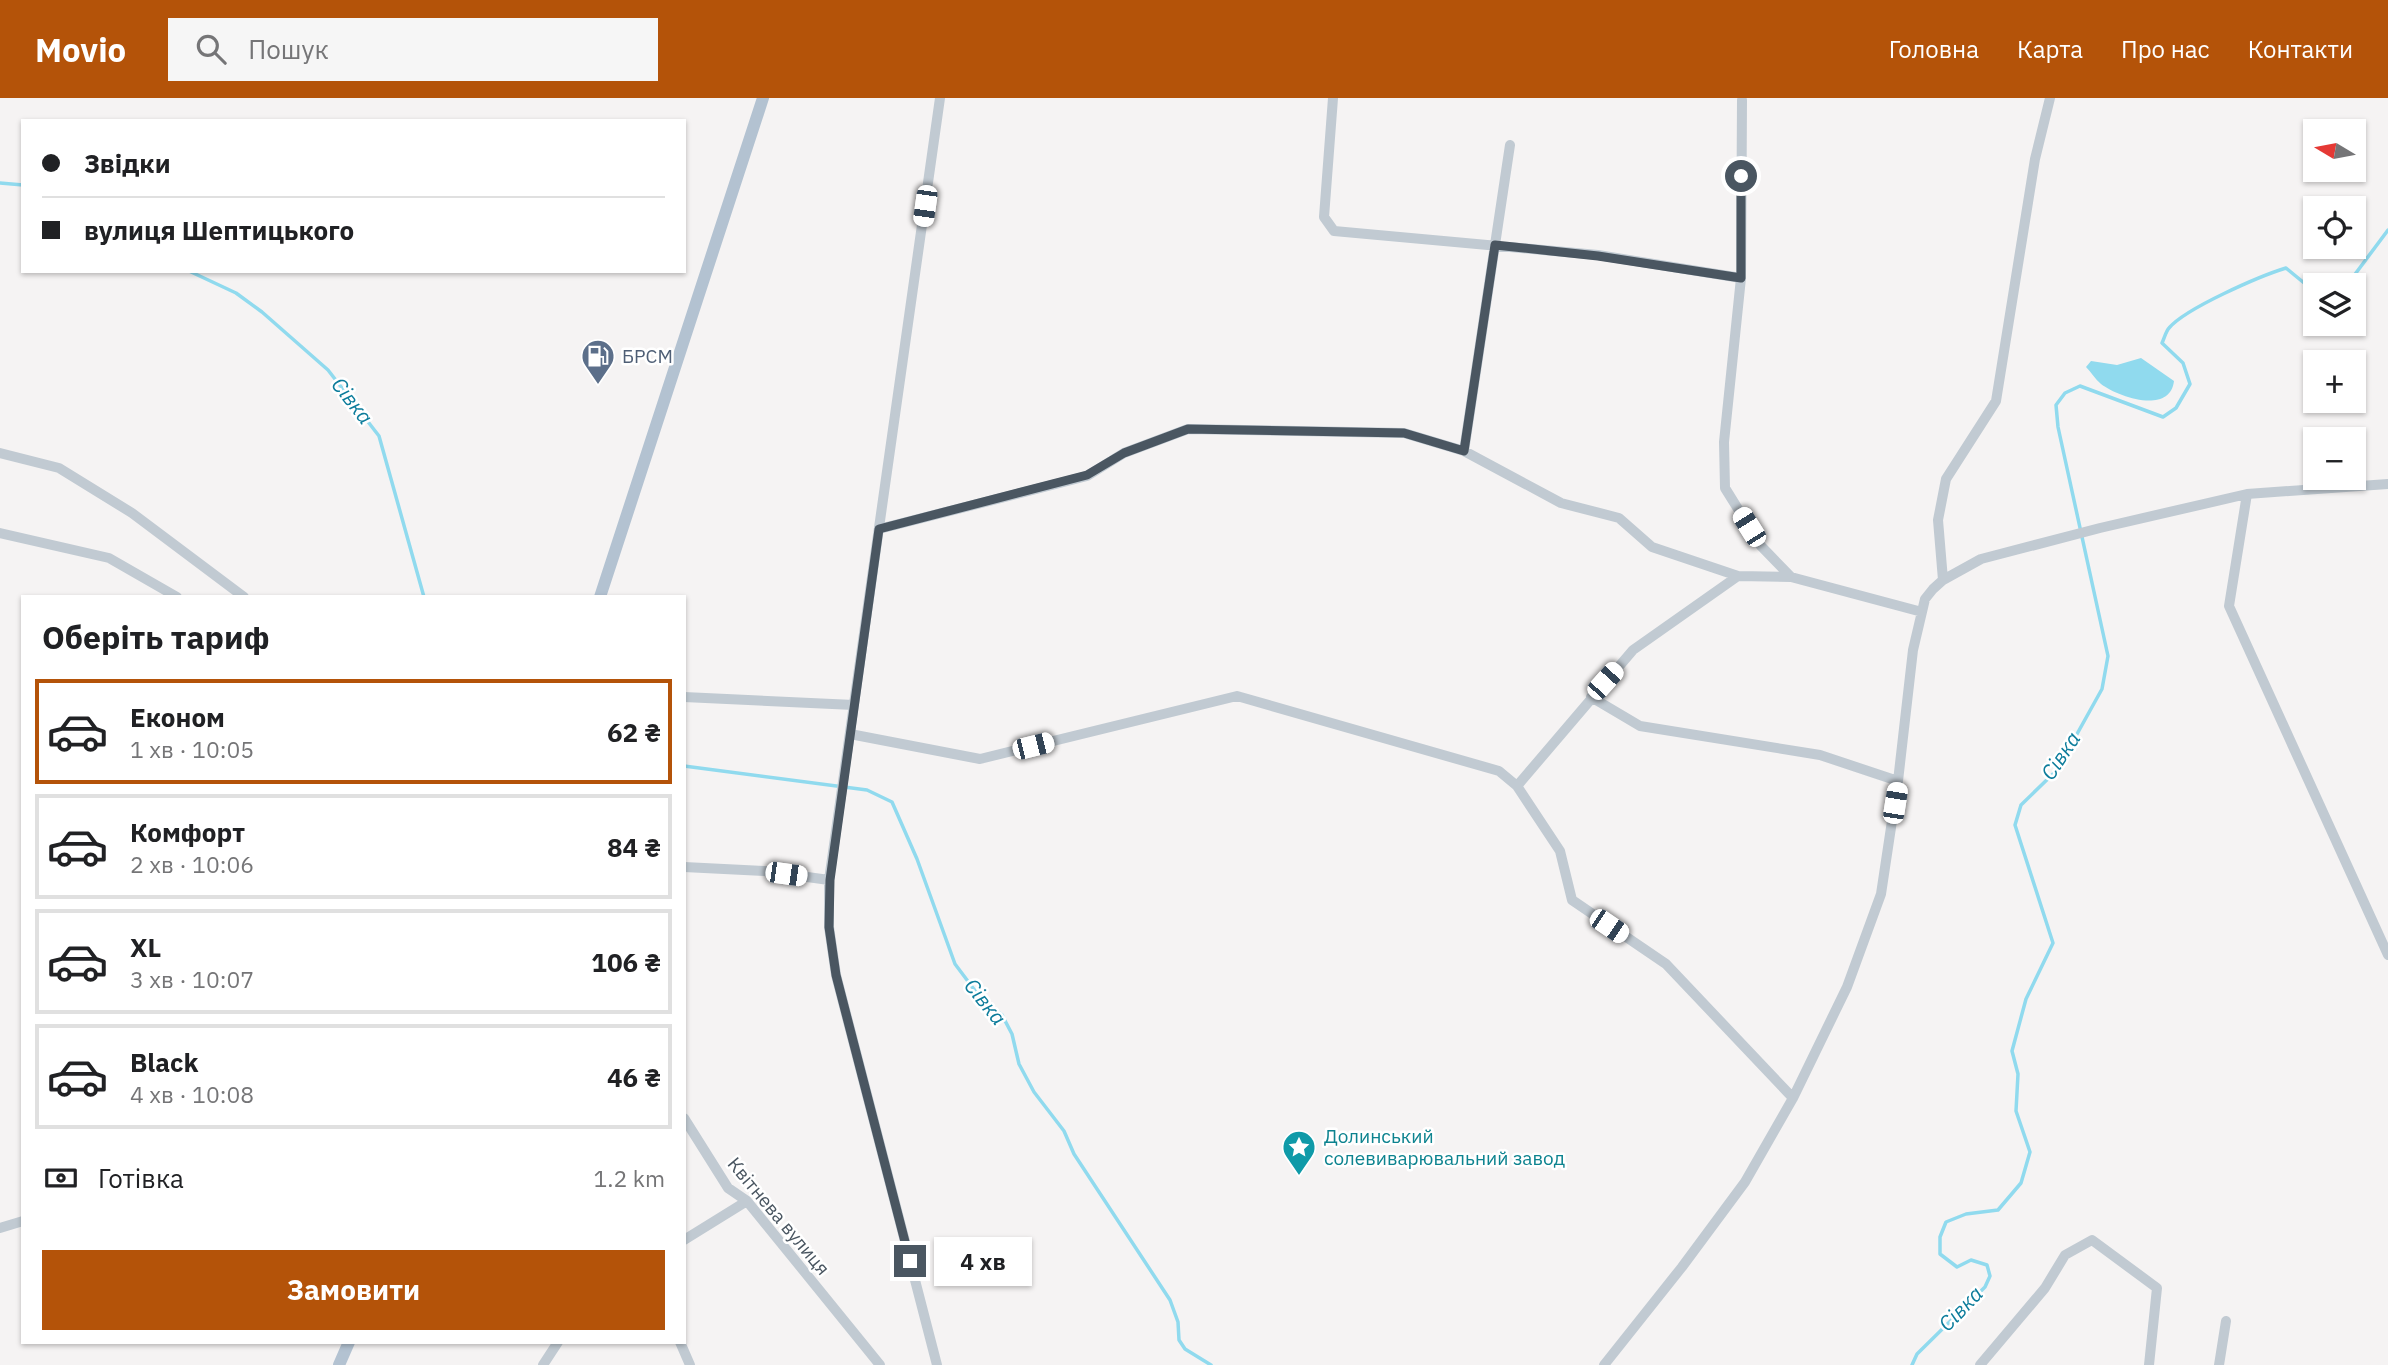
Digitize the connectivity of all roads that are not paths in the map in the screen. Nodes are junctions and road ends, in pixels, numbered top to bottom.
1 (763, 98) edge
2 (940, 98) edge
3 (1333, 98) edge
4 (2050, 98) edge
5 (1742, 100) edge
6 (1510, 145) dead end
7 (1495, 245) junction
8 (1741, 278) junction
9 (1464, 451) junction
10 (0, 453) edge
11 (2388, 484) edge
12 (2247, 494) junction
13 (879, 529) junction
14 (0, 533) edge
15 (1738, 576) junction
16 (1791, 577) junction
17 (1943, 580) junction
18 (174, 595) edge
19 (241, 595) edge
20 (601, 595) edge
21 (1922, 612) junction
22 (686, 697) edge
23 (1591, 698) junction
24 (854, 705) junction
25 (850, 734) junction
26 (1898, 781) junction
27 (1517, 786) junction
28 (686, 867) edge
29 (830, 880) junction
30 (2388, 955) edge
31 (1793, 1098) junction
32 (686, 1121) edge
33 (747, 1201) junction
34 (21, 1222) edge
35 (0, 1228) edge
36 (686, 1239) edge
37 (2226, 1321) dead end
38 (348, 1344) edge
39 (557, 1344) edge
40 (681, 1344) edge
41 (339, 1365) edge
42 (543, 1365) edge
43 (690, 1365) edge
44 (880, 1365) edge
45 (937, 1365) edge
46 (1604, 1365) edge
47 (1979, 1365) edge
48 (2149, 1365) edge
49 (2219, 1365) edge

1 - 20 main road
2 - 13 street
3 - 7 street
4 - 17 street
5 - 8 street
6 - 7 street
7 - 8 street
7 - 9 street
8 - 16 street
9 - 13 street
9 - 15 street
10 - 19 street
11 - 12 street
12 - 17 street
12 - 30 street
13 - 24 street
14 - 18 street
15 - 16 street
15 - 23 street
16 - 21 street
17 - 21 street
21 - 26 street
22 - 24 street
23 - 26 street
23 - 27 street
24 - 25 street
25 - 27 street
25 - 29 street
26 - 31 street
27 - 31 street
28 - 29 street
29 - 45 street
31 - 46 street
32 - 33 street, Квітнева вулиця
33 - 36 street
33 - 44 street, Квітнева вулиця
34 - 35 street
37 - 49 street
38 - 41 main road
39 - 42 street
40 - 43 street
47 - 48 street

